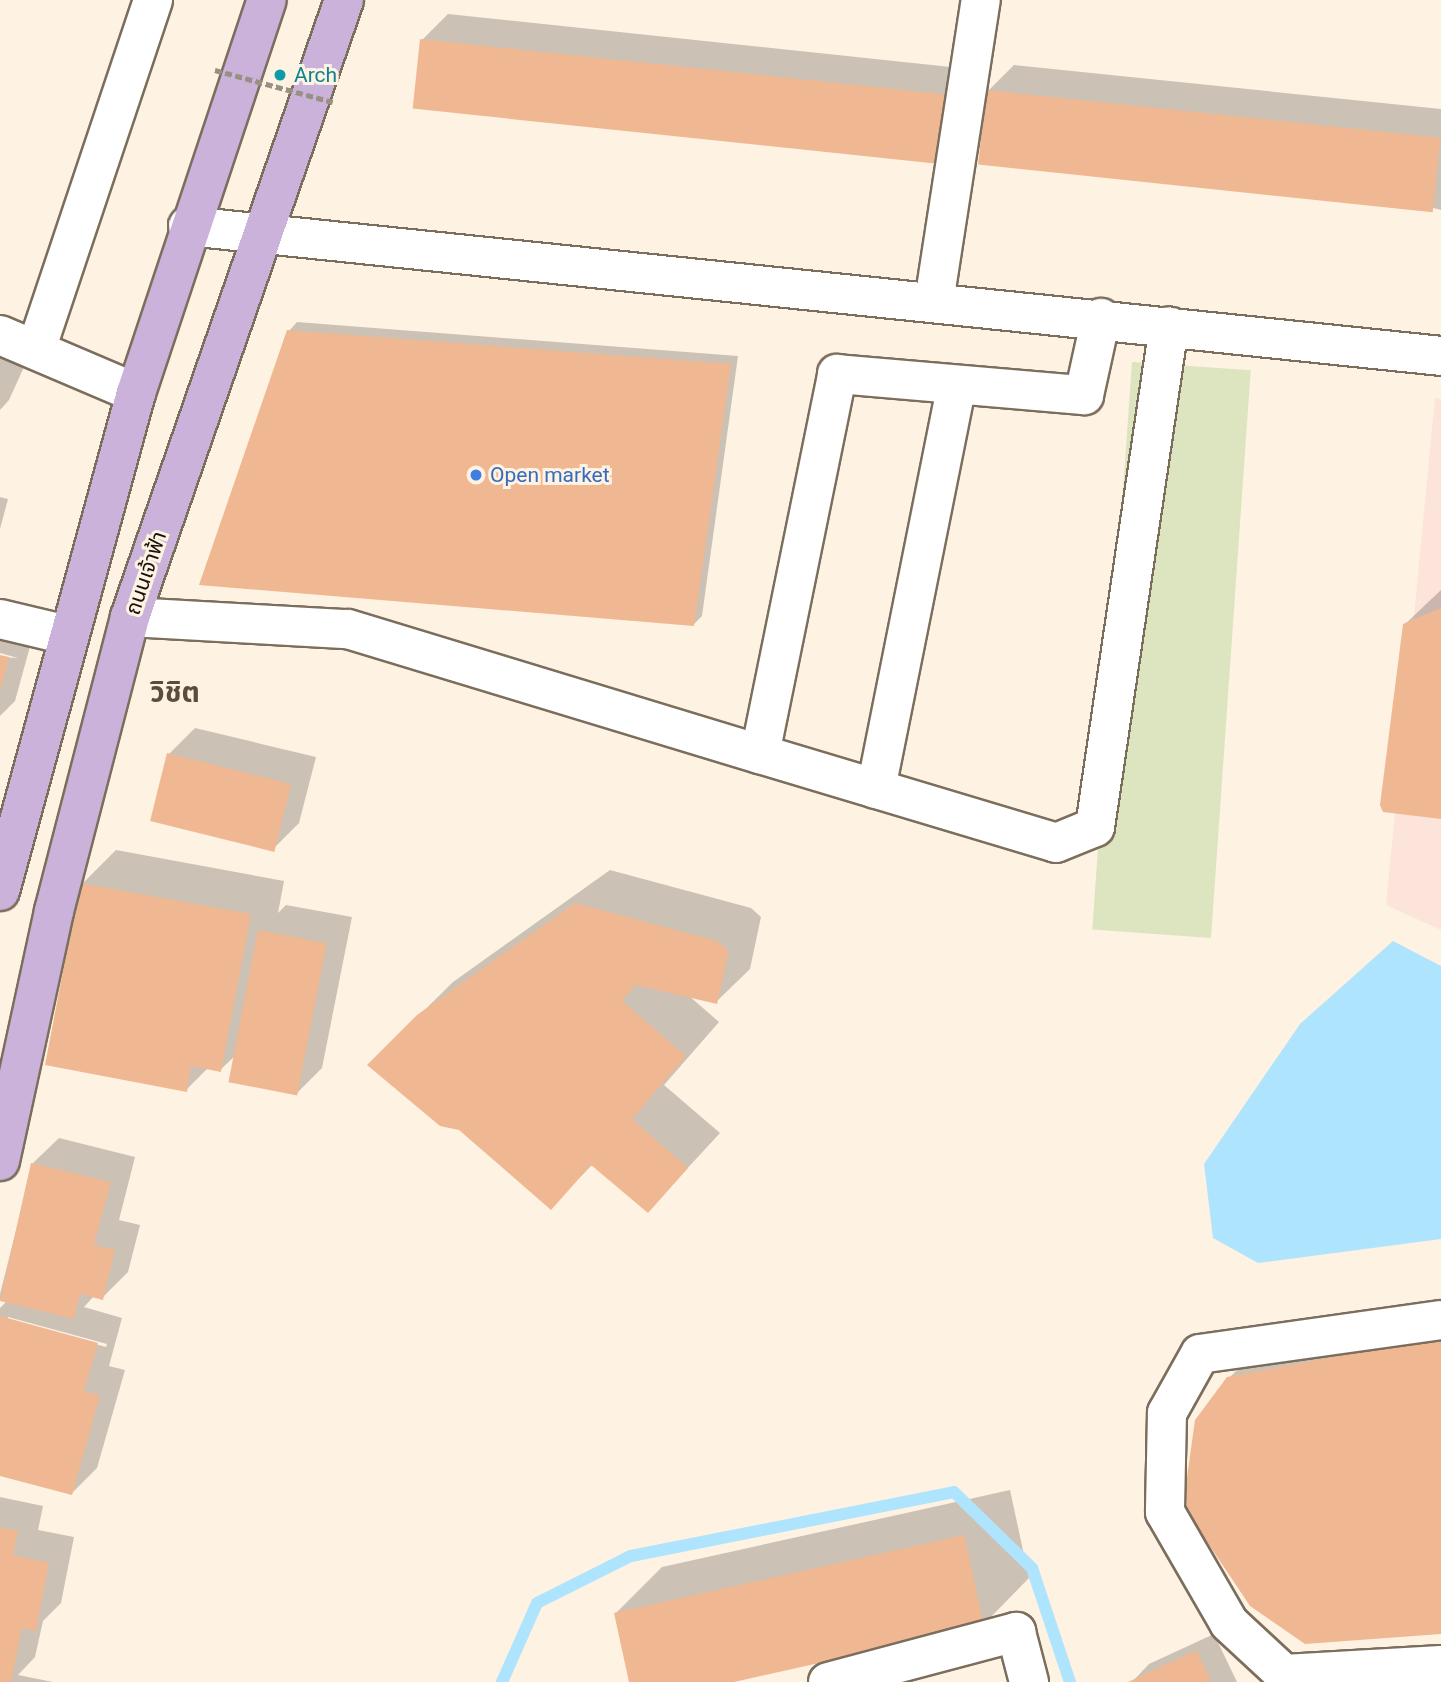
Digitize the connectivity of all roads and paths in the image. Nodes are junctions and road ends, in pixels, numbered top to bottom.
1 (153, 0) edge
2 (267, 0) edge
3 (344, 0) edge
4 (981, 0) edge
5 (215, 70) dead end
6 (333, 102) dead end
7 (188, 226) junction
8 (263, 232) junction
9 (934, 302) junction
10 (1101, 318) junction
11 (1169, 326) junction
12 (0, 335) edge
13 (36, 350) junction
14 (1441, 356) edge
15 (956, 387) junction
16 (136, 393) junction
17 (130, 617) junction
18 (0, 619) edge
19 (67, 635) junction
20 (760, 754) junction
21 (876, 789) junction
22 (0, 891) edge
23 (0, 1161) edge
24 (1441, 1320) edge
25 (1441, 1665) edge
26 (828, 1682) edge
27 (1029, 1682) edge

1 - 13 street
2 - 7 main road
3 - 8 main road, ถนนเจ้าฟ้า
4 - 9 street
5 - 6 path, bridge
7 - 8 street
7 - 16 main road
8 - 9 street
8 - 17 main road, ถนนเจ้าฟ้า
9 - 10 street
10 - 11 street
10 - 15 street
11 - 14 street
11 - 21 street
12 - 13 street
13 - 16 street
15 - 20 street
15 - 21 street
16 - 19 main road
17 - 20 street
17 - 23 main road, ถนนเจ้าฟ้า
18 - 19 street
19 - 22 main road
20 - 21 street
24 - 25 street
26 - 27 street

